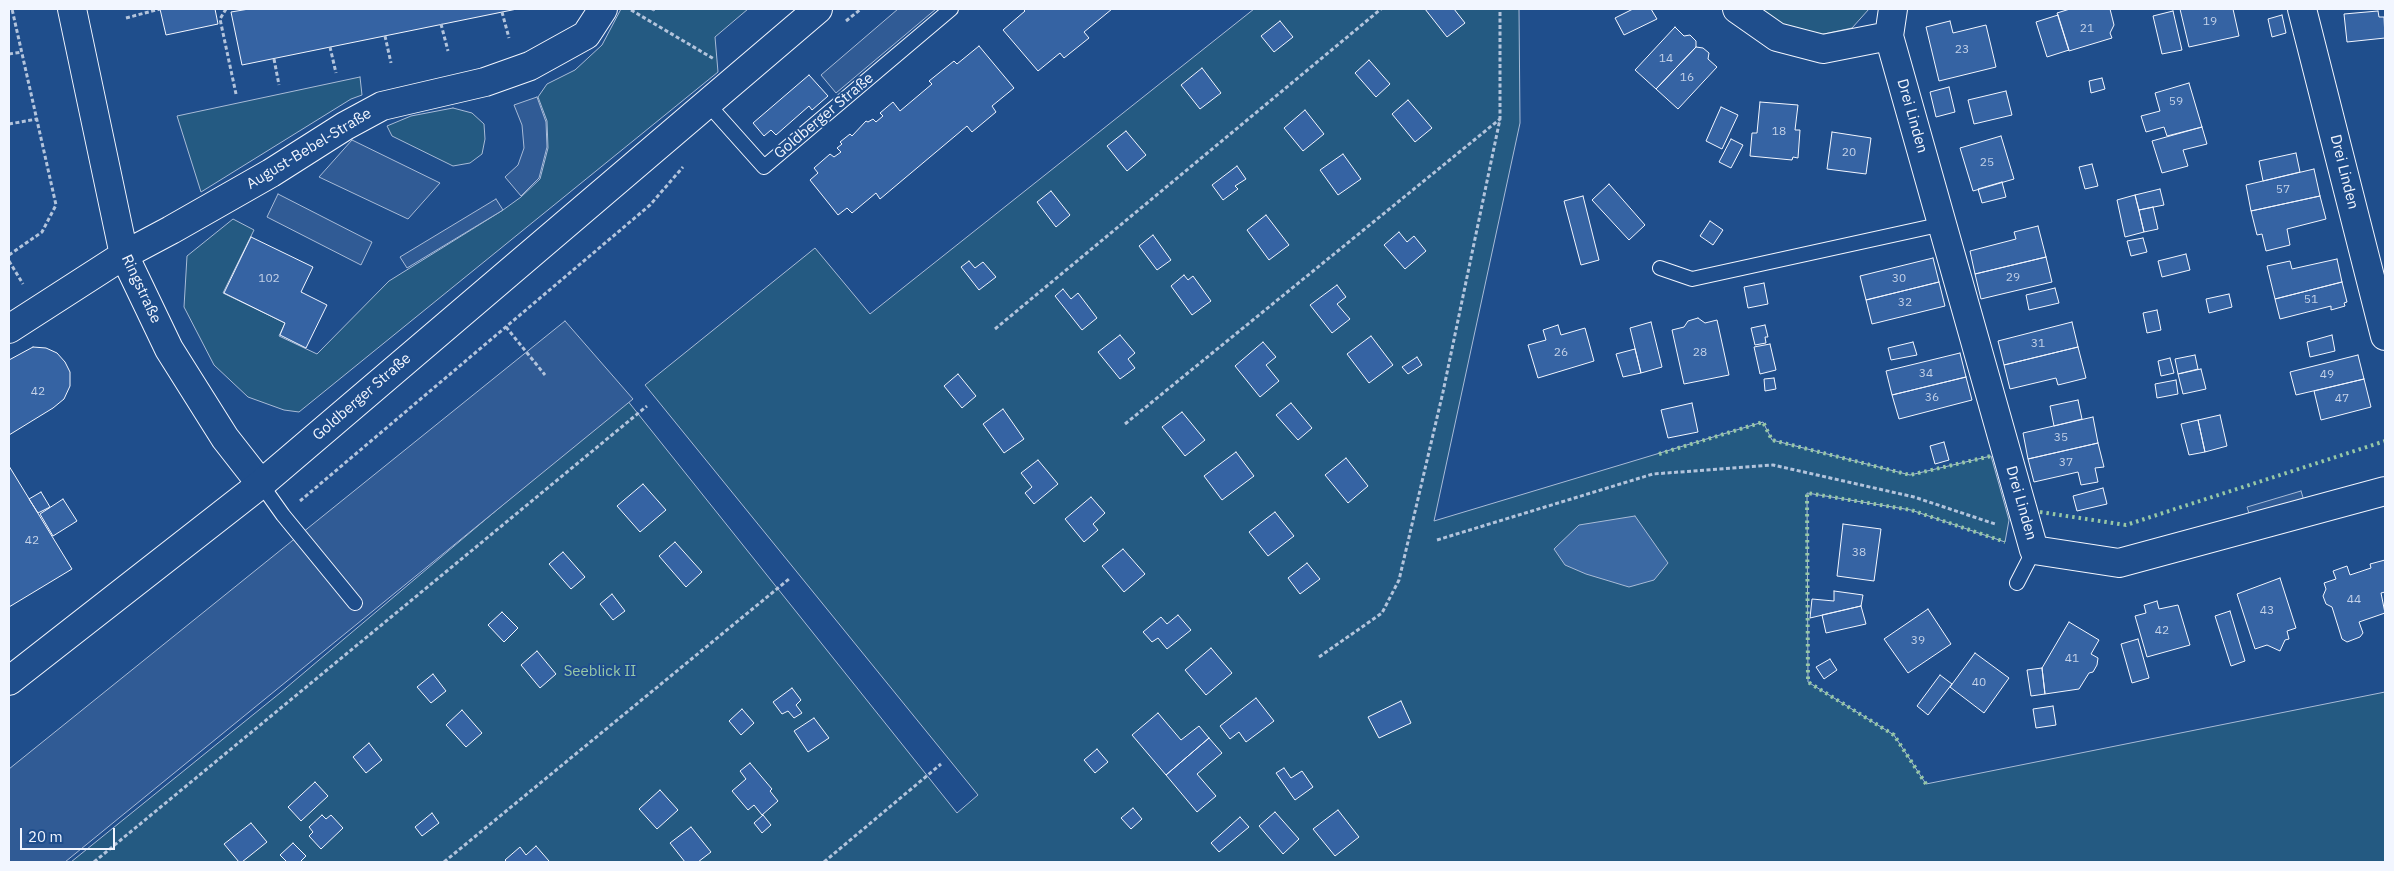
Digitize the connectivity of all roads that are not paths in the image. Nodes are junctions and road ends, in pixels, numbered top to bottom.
1 (72, 9) edge
2 (603, 9) edge
3 (818, 9) edge
4 (951, 9) edge
5 (1737, 9) edge
6 (1893, 9) edge
7 (2302, 9) edge
8 (1889, 36) junction
9 (706, 102) junction
10 (1943, 224) junction
11 (124, 254) junction
12 (1660, 268) dead end
13 (9, 330) edge
14 (2385, 336) edge
15 (260, 484) junction
16 (2385, 491) edge
17 (2032, 543) junction
18 (2017, 583) dead end
19 (355, 603) dead end
20 (9, 681) edge

1 - 11 street, Ringstraße
2 - 11 street, August-Bebel-Straße
3 - 9 street, Goldberger Straße
4 - 9 lane, Goldberger Straße
5 - 8 street
6 - 8 street, Drei Linden
7 - 14 street, Drei Linden
8 - 10 street, Drei Linden
9 - 15 street, Goldberger Straße
10 - 12 lane
10 - 17 street, Drei Linden
11 - 13 street, August-Bebel-Straße
11 - 15 street, Ringstraße
15 - 19 lane
15 - 20 street, Goldberger Straße
16 - 17 street, Drei Linden
17 - 18 lane

